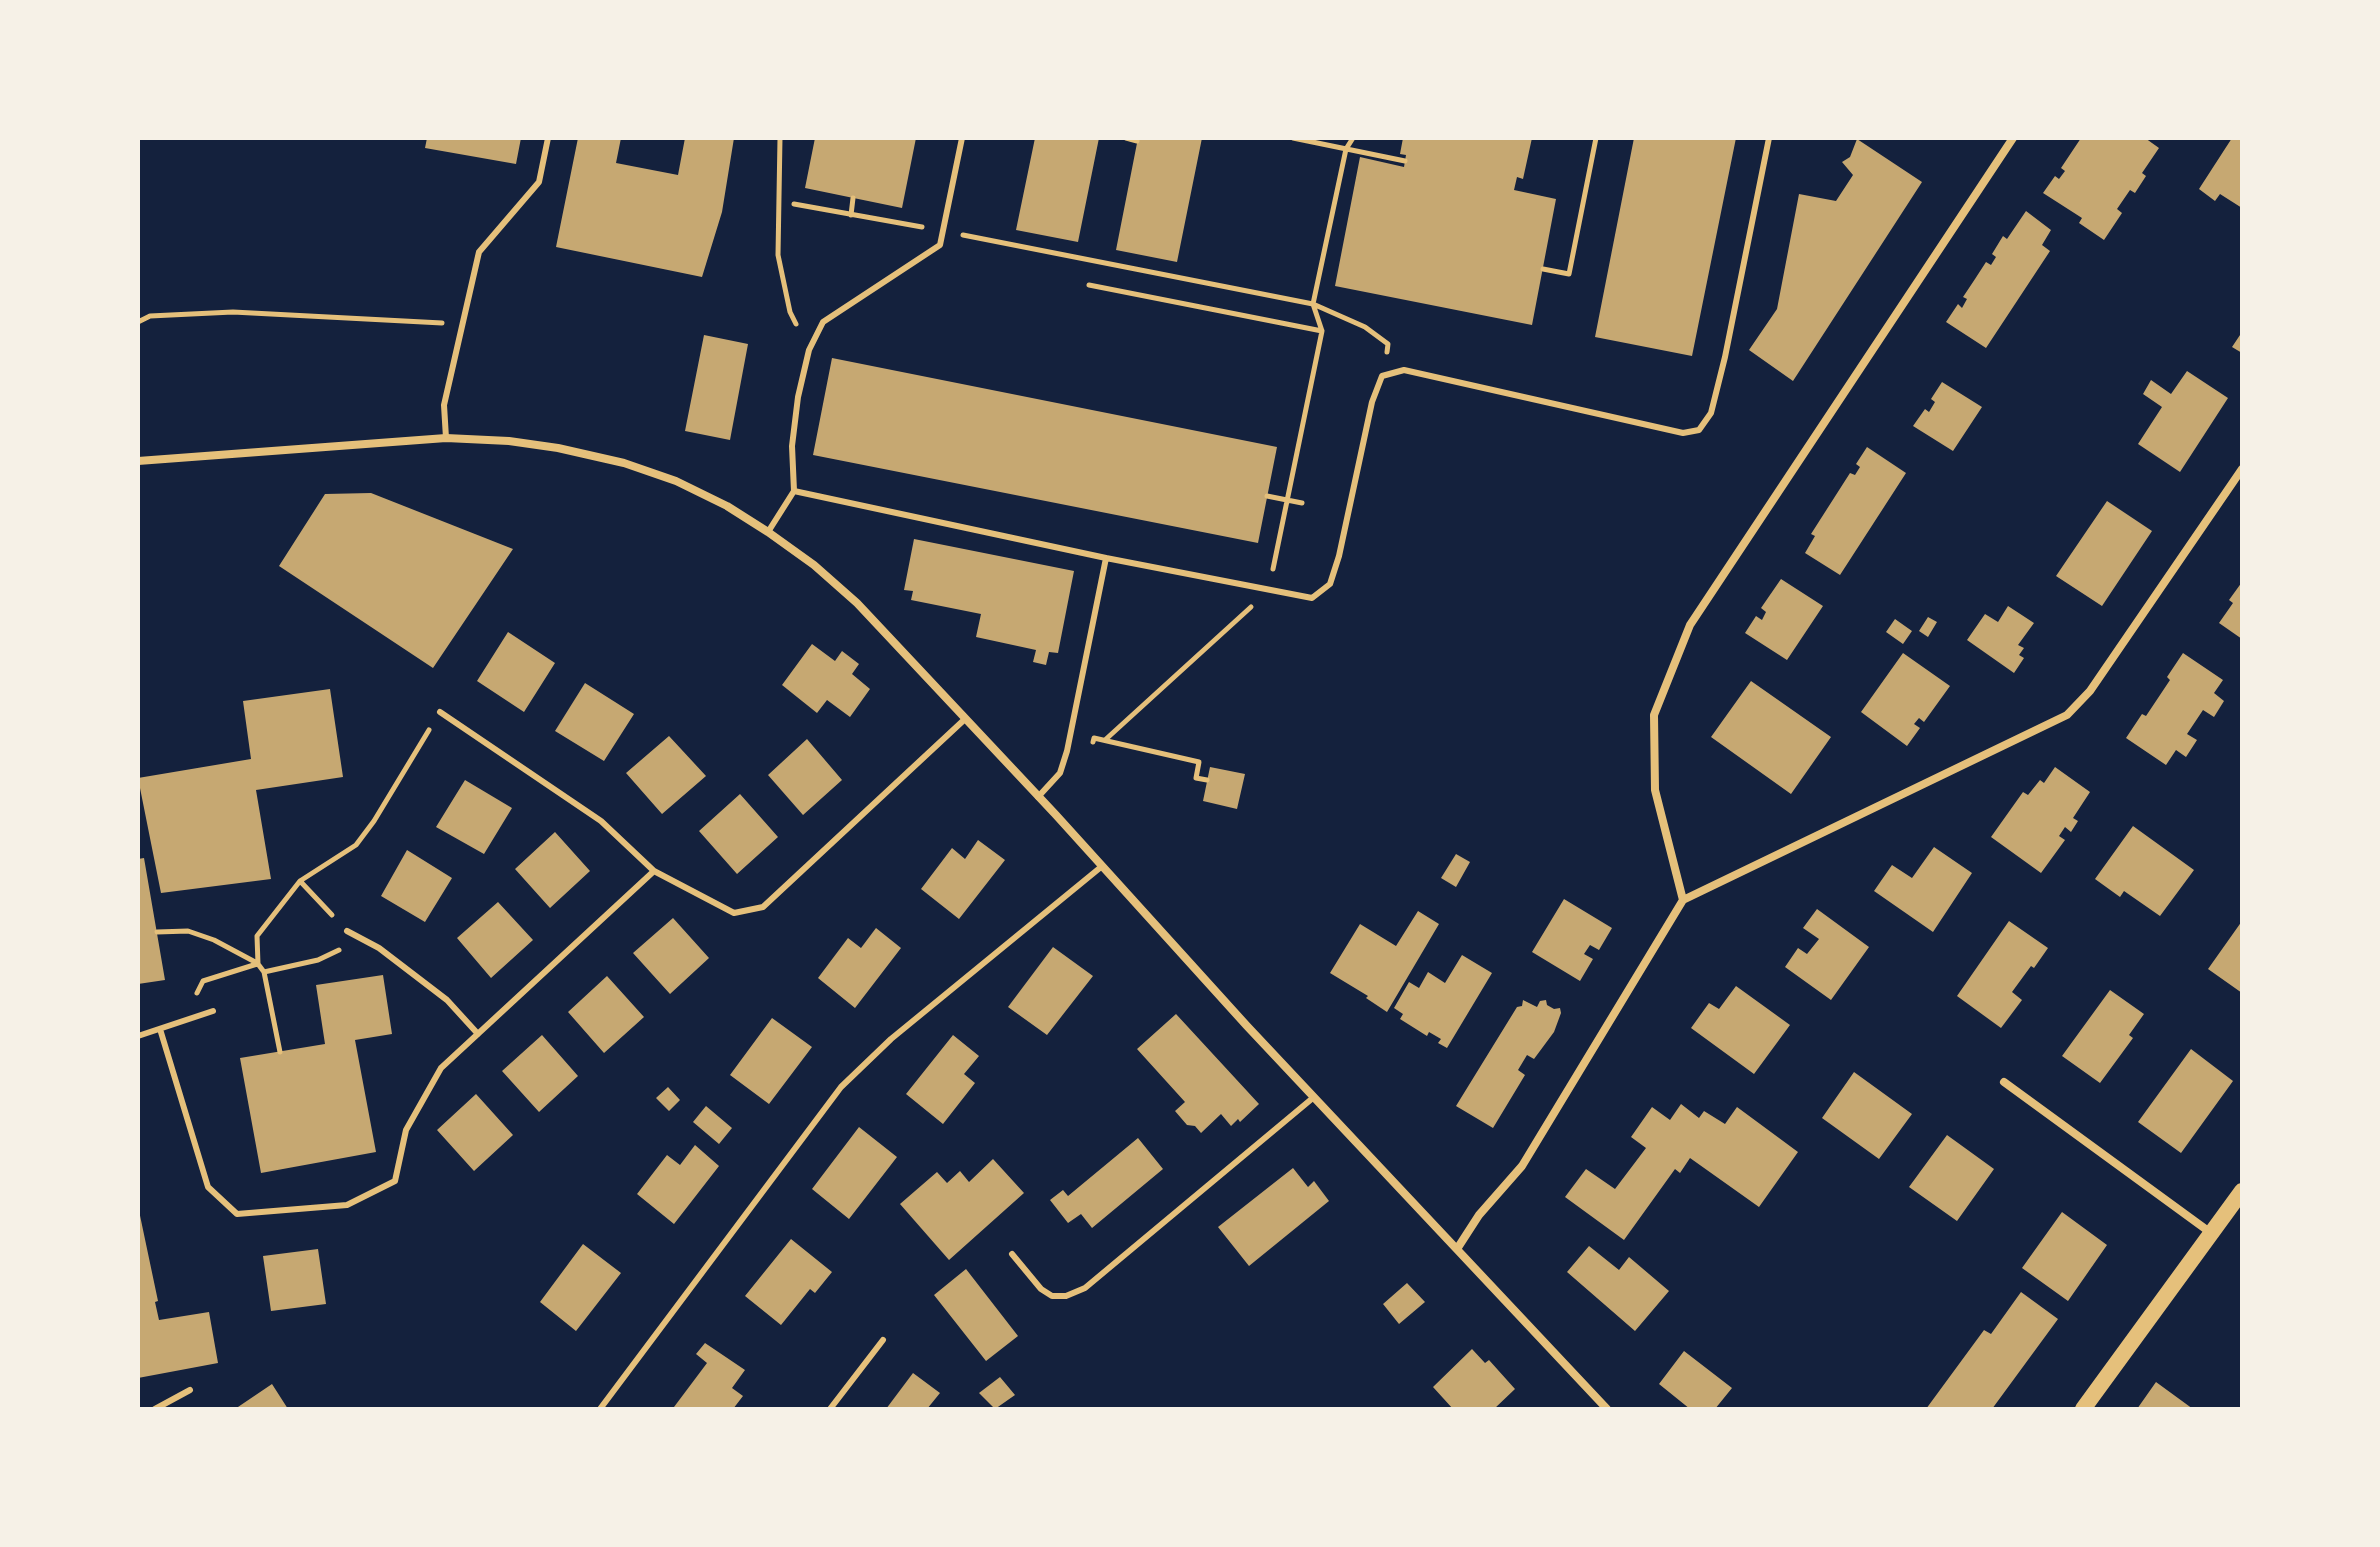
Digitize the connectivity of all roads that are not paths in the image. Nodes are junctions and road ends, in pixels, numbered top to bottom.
1 (548, 138) edge
2 (962, 138) edge
3 (1769, 138) edge
4 (2013, 138) edge
5 (446, 438) junction
6 (138, 461) edge
7 (2242, 469) edge
8 (794, 491) junction
9 (768, 532) junction
10 (1106, 558) junction
11 (440, 712) road end
12 (965, 719) junction
13 (1038, 797) junction
14 (1101, 867) junction
15 (654, 871) junction
16 (1683, 900) junction
17 (347, 931) road end
18 (213, 1011) dead end
19 (160, 1029) junction
20 (478, 1034) junction
21 (138, 1036) edge
22 (2004, 1082) dead end
23 (1314, 1097) junction
24 (2242, 1191) edge
25 (2211, 1233) junction
26 (1457, 1249) junction
27 (1012, 1254) dead end
28 (883, 1340) dead end
29 (190, 1390) dead end
30 (155, 1409) edge
31 (600, 1409) edge
32 (830, 1409) edge
33 (1607, 1409) edge
34 (2083, 1409) edge

1 - 5 lane
2 - 8 lane
3 - 10 lane
4 - 16 street
5 - 6 street
5 - 9 street
7 - 16 street
8 - 9 lane
8 - 10 lane
9 - 12 street
10 - 13 lane
11 - 15 lane
12 - 13 street
12 - 15 lane
13 - 14 street
14 - 23 street
14 - 31 lane
15 - 20 lane
16 - 26 street
17 - 20 lane
18 - 19 lane
19 - 20 lane
19 - 21 lane
22 - 25 street
23 - 26 street
23 - 27 lane
24 - 25 main road
25 - 34 main road
26 - 33 street
28 - 32 lane
29 - 30 lane

